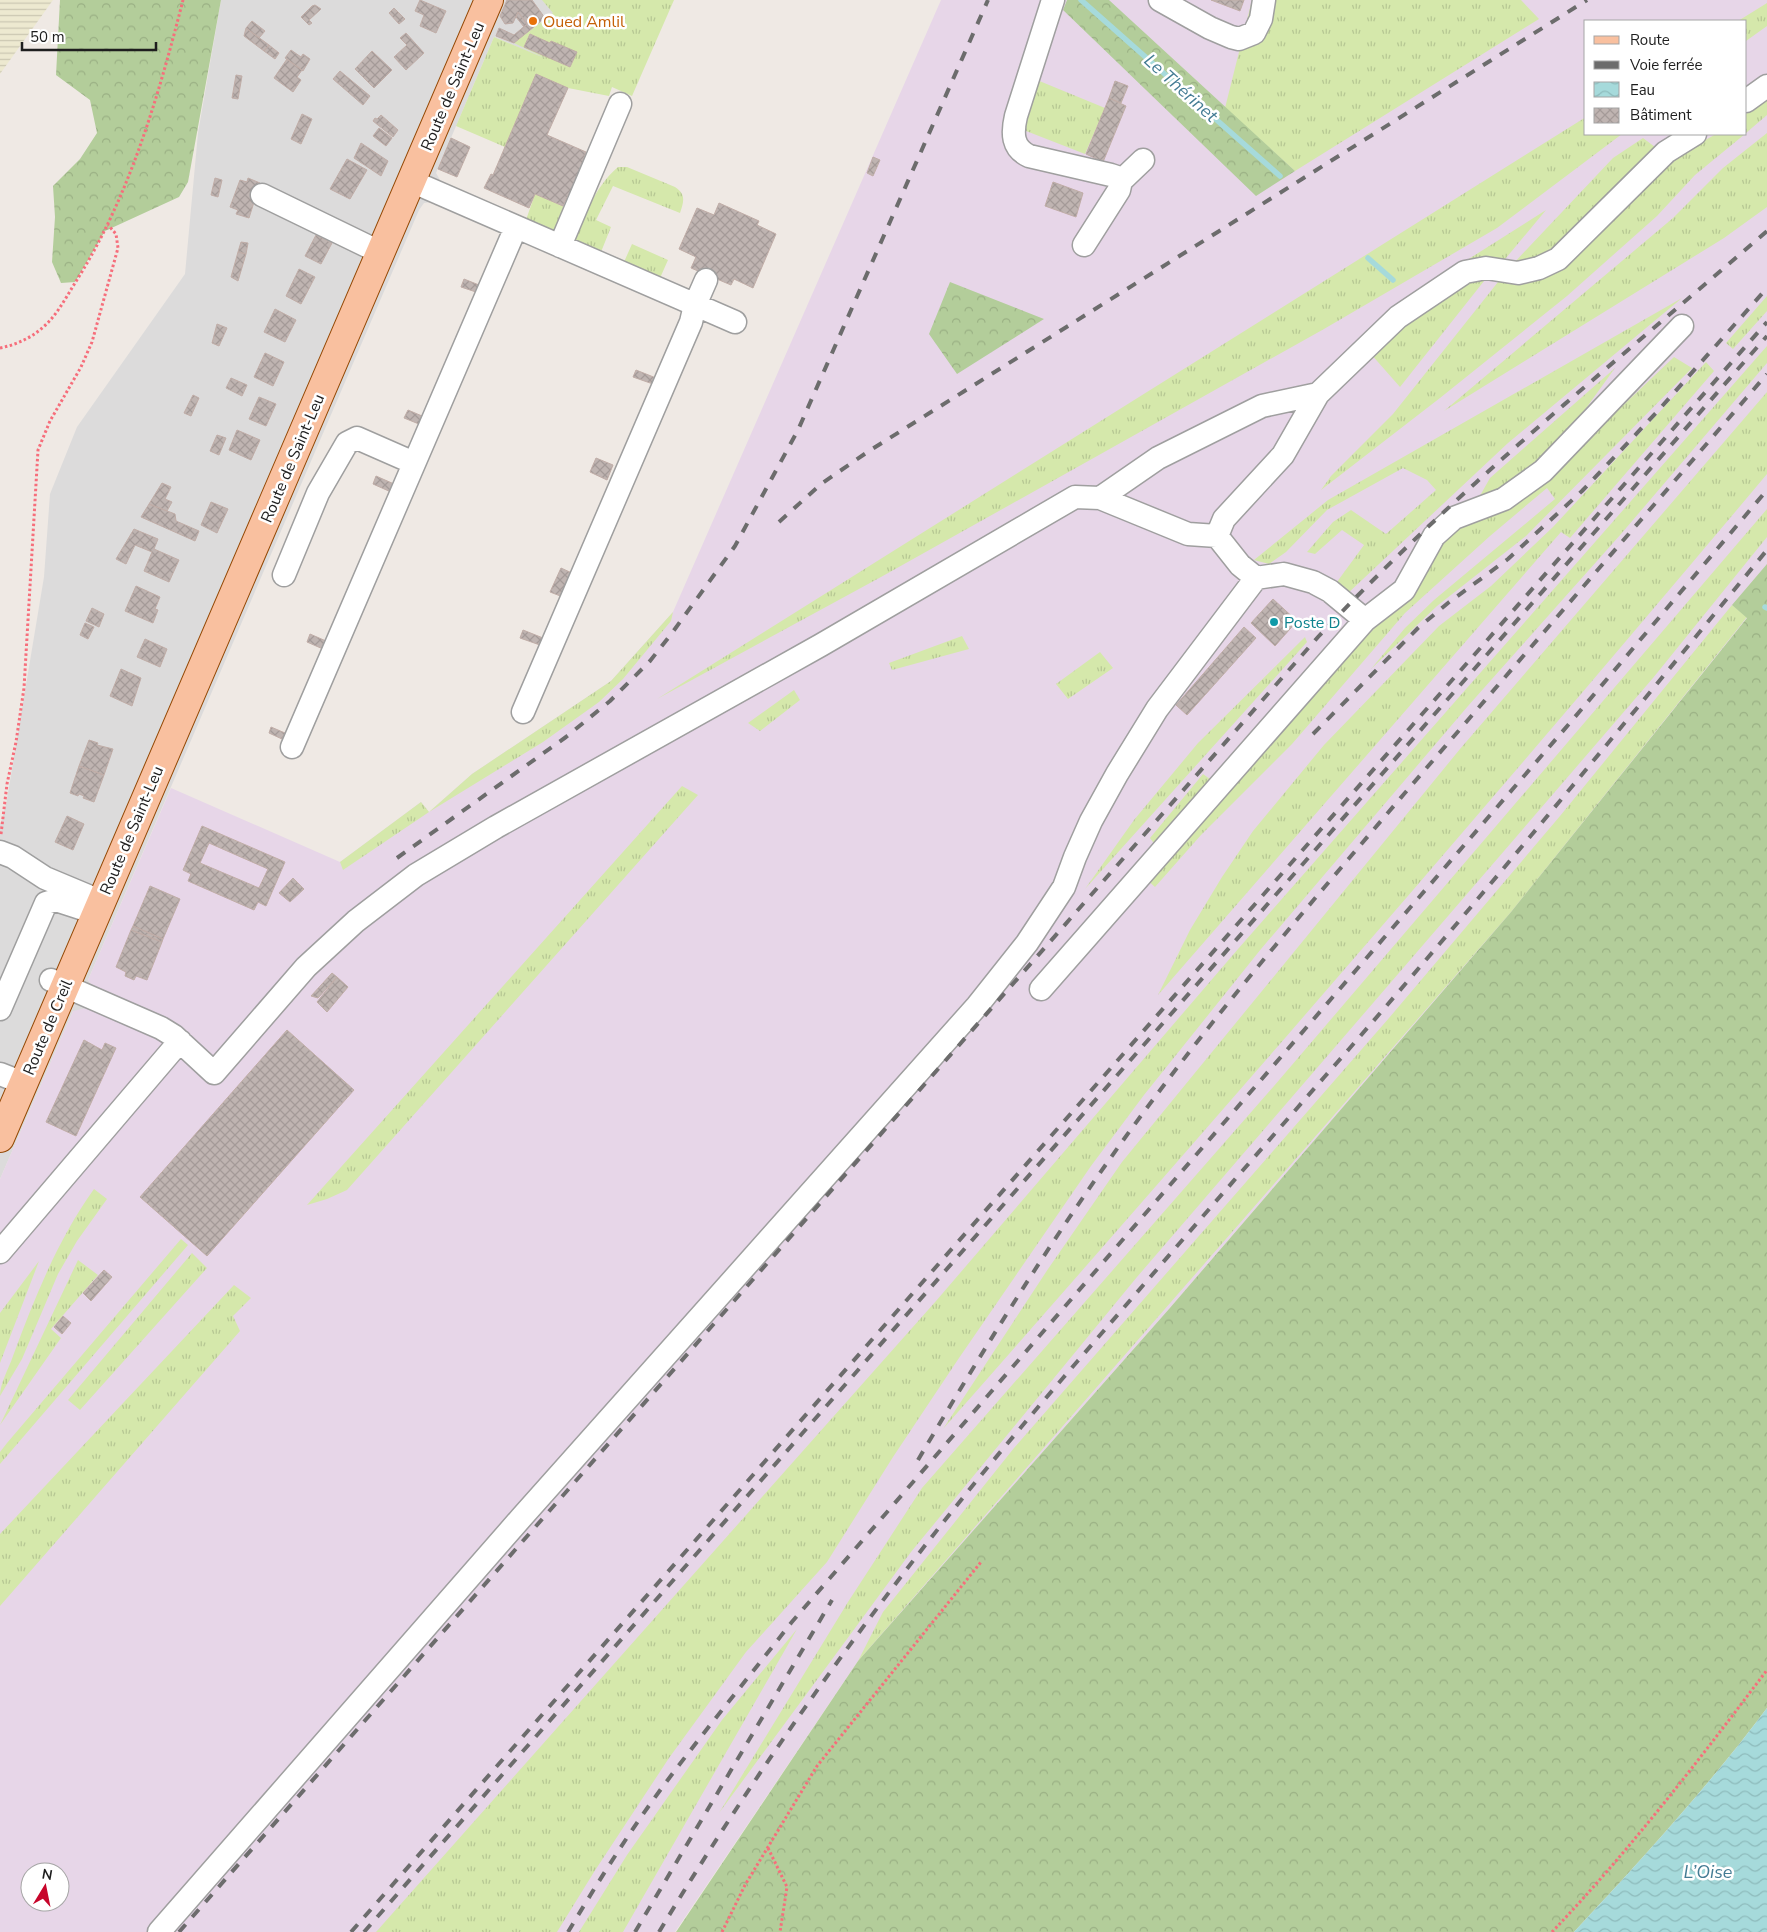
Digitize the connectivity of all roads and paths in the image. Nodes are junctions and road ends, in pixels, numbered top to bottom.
1 (183, 0) edge
2 (473, 0) edge
3 (490, 0) edge
4 (1053, 0) edge
5 (1160, 0) edge
6 (1264, 0) edge
7 (1767, 86) edge
8 (1747, 99) edge
9 (620, 104) dead end
10 (1693, 135) edge
11 (1143, 160) dead end
12 (412, 181) junction
13 (1121, 181) junction
14 (262, 195) dead end
15 (108, 225) junction
16 (516, 227) junction
17 (1084, 245) dead end
18 (367, 246) junction
19 (560, 246) junction
20 (706, 280) dead end
21 (695, 305) junction
22 (735, 322) dead end
23 (1682, 326) dead end
24 (0, 348) edge
25 (1318, 394) junction
26 (414, 463) junction
27 (1100, 498) junction
28 (1217, 536) junction
29 (284, 575) dead end
30 (1256, 578) junction
31 (1365, 620) junction
32 (523, 712) dead end
33 (292, 747) dead end
34 (0, 852) edge
35 (92, 906) junction
36 (58, 983) junction
37 (1040, 989) dead end
38 (0, 1009) edge
39 (180, 1041) junction
40 (8, 1084) edge
41 (0, 1138) edge
42 (0, 1252) edge
43 (981, 1562) dead end
44 (1767, 1670) edge
45 (768, 1848) junction
46 (160, 1932) edge
47 (722, 1932) edge
48 (780, 1932) edge
49 (1552, 1932) edge

1 - 15 path
2 - 18 main road, Route de Saint-Leu
3 - 12 main road, Route de Saint-Leu
4 - 13 street
5 - 6 street
7 - 8 street
9 - 19 street
10 - 25 street
11 - 13 street
12 - 16 street
12 - 35 main road, Route de Saint-Leu
13 - 17 street
14 - 18 street
15 - 24 path
15 - 34 path
16 - 19 street
16 - 26 street
18 - 35 main road, Route de Saint-Leu
19 - 21 street
20 - 21 street
21 - 22 street
21 - 32 street
23 - 31 street
25 - 27 street
25 - 28 street
26 - 29 street
26 - 33 street
27 - 28 street
27 - 39 street
28 - 30 street
30 - 31 street
30 - 46 street
31 - 37 street
34 - 35 street
35 - 36 main road, Route de Creil
35 - 38 street
36 - 39 street
36 - 40 main road, Route de Creil
39 - 42 street
40 - 41 main road, Route de Creil
43 - 45 path
44 - 49 path
45 - 47 path
45 - 48 path

